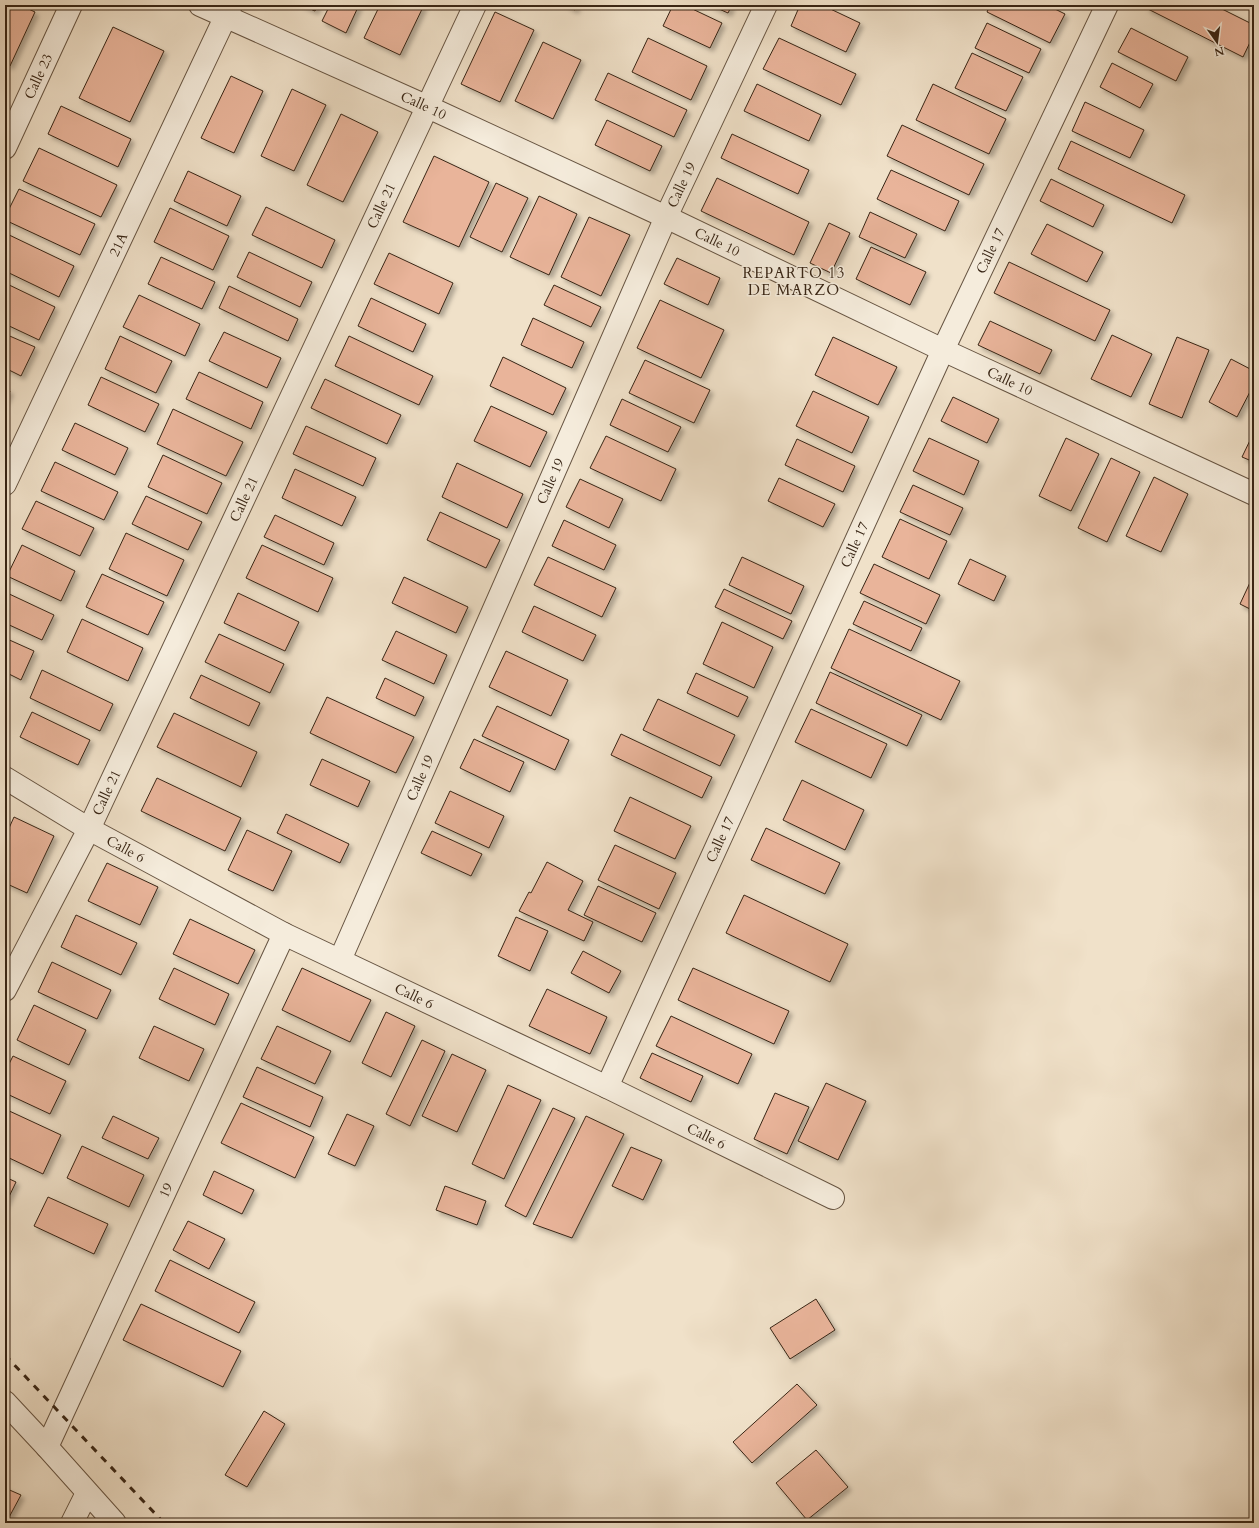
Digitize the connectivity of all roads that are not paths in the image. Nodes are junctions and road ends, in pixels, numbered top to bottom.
1 (71, 5) edge
2 (200, 5) edge
3 (475, 5) edge
4 (766, 5) edge
5 (1107, 5) edge
6 (229, 11) edge
7 (428, 107) junction
8 (5, 148) edge
9 (666, 216) junction
10 (943, 350) junction
11 (5, 484) edge
12 (1254, 494) edge
13 (5, 778) edge
14 (89, 829) junction
15 (284, 934) junction
16 (340, 960) junction
17 (5, 990) edge
18 (607, 1087) junction
19 (833, 1198) dead end
20 (5, 1402) edge
21 (47, 1446) junction
22 (87, 1493) junction
23 (72, 1523) edge
24 (115, 1523) edge

1 - 8 street, Calle 23
2 - 6 street, Calle 10
3 - 7 street, Calle 21
4 - 9 street, Calle 19
5 - 10 street, Calle 17
6 - 7 street, Calle 10
6 - 11 street, 21A
7 - 9 street, Calle 10
7 - 14 street, Calle 21
9 - 10 street, Calle 10
9 - 16 street, Calle 19
10 - 12 street, Calle 10
10 - 18 street, Calle 17
13 - 14 street, Calle 6
14 - 15 street, Calle 6
14 - 17 street, Calle 21
15 - 16 street, Calle 6
15 - 21 street, 19
16 - 18 street, Calle 6
18 - 19 street, Calle 6
20 - 21 street
21 - 22 street
22 - 23 street
22 - 24 street

